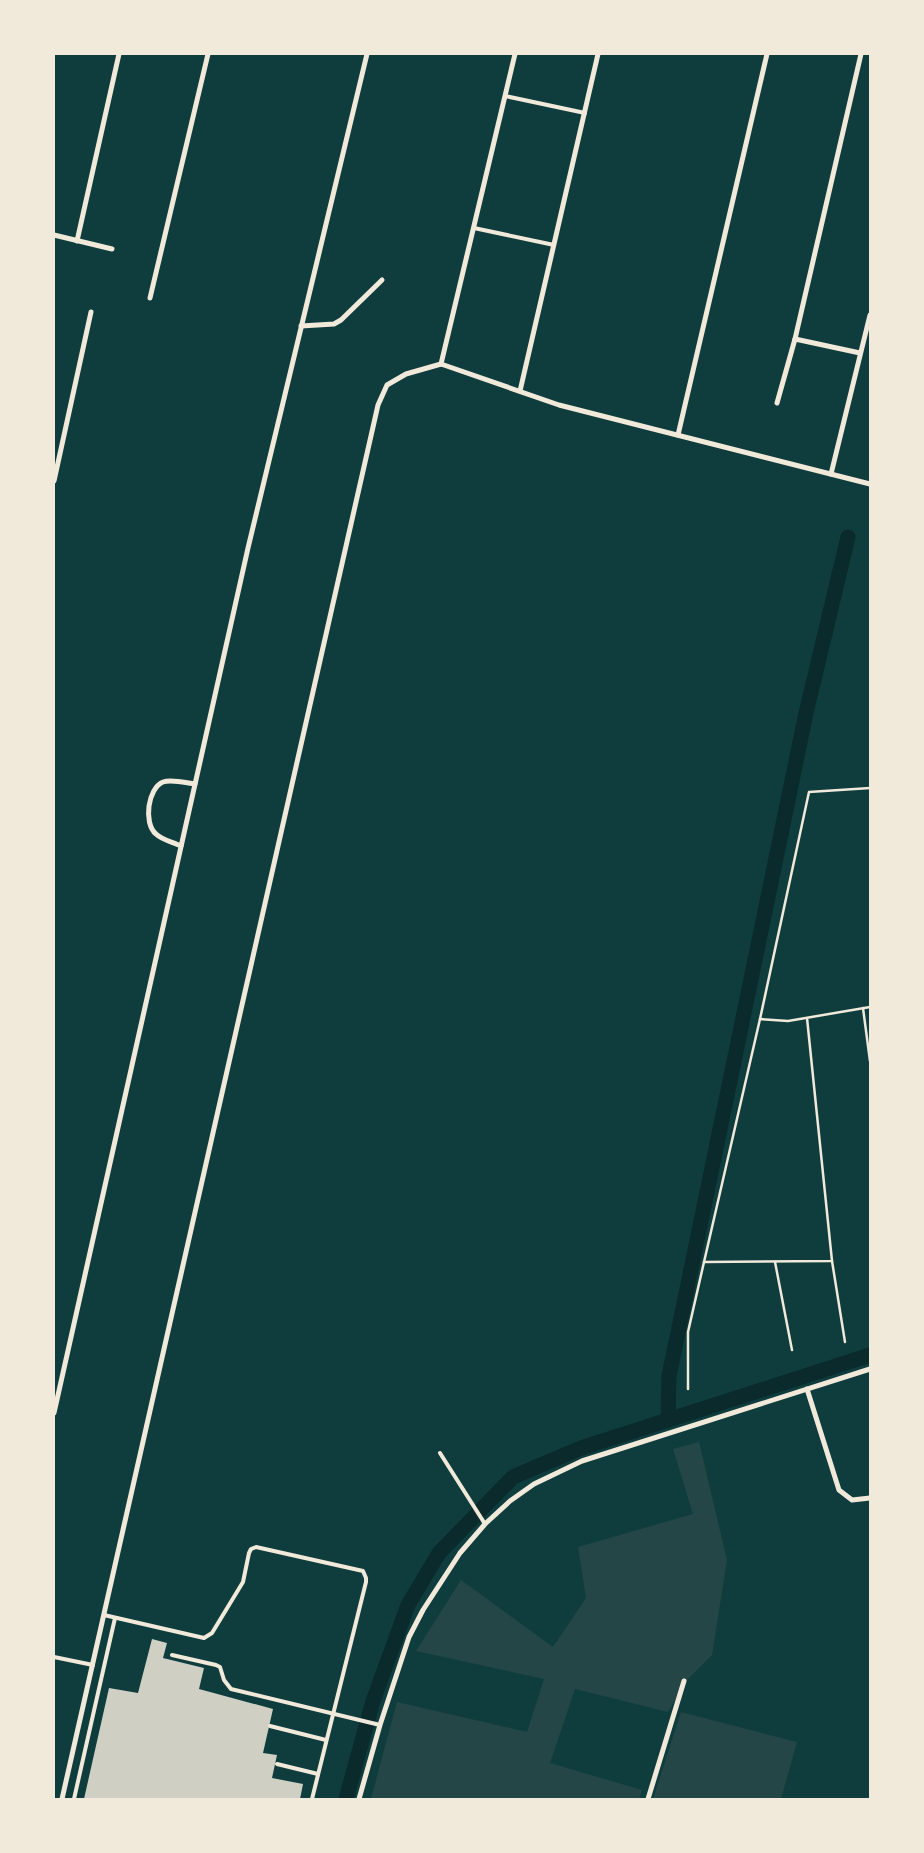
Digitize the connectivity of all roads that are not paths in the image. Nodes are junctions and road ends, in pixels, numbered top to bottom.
1 (120, 54) edge
2 (208, 54) edge
3 (368, 54) edge
4 (515, 54) edge
5 (598, 54) edge
6 (767, 54) edge
7 (861, 54) edge
8 (505, 96) junction
9 (585, 113) junction
10 (474, 228) junction
11 (54, 235) edge
12 (77, 241) junction
13 (554, 245) junction
14 (112, 249) dead end
15 (382, 280) dead end
16 (150, 298) dead end
17 (91, 312) dead end
18 (870, 315) edge
19 (301, 326) junction
20 (795, 339) junction
21 (860, 353) junction
22 (441, 364) junction
23 (520, 391) junction
24 (777, 403) dead end
25 (678, 435) junction
26 (831, 474) junction
27 (54, 481) edge
28 (870, 484) edge
29 (195, 784) junction
30 (181, 846) junction
31 (870, 1369) edge
32 (807, 1389) junction
33 (54, 1413) edge
34 (440, 1453) dead end
35 (870, 1498) edge
36 (485, 1524) junction
37 (104, 1615) junction
38 (116, 1618) junction
39 (172, 1655) dead end
40 (54, 1657) edge
41 (92, 1665) junction
42 (684, 1681) dead end
43 (333, 1714) junction
44 (380, 1725) junction
45 (270, 1726) dead end
46 (326, 1740) junction
47 (277, 1764) dead end
48 (318, 1774) junction
49 (62, 1799) edge
50 (74, 1799) edge
51 (312, 1799) edge
52 (359, 1799) edge
53 (648, 1799) edge

1 - 12 street
2 - 16 street
3 - 19 street
4 - 8 street
5 - 9 street
6 - 25 street
7 - 20 street
8 - 9 lane
8 - 10 street
9 - 13 street
10 - 13 lane
10 - 22 street
11 - 12 street
12 - 14 street
13 - 23 street
15 - 19 street
17 - 27 street
18 - 21 street
19 - 29 street
20 - 21 street
20 - 24 street
21 - 26 street
22 - 23 street
22 - 37 street
23 - 25 street
25 - 26 street
26 - 28 street
29 - 30 street
29 - 30 street
30 - 33 street
31 - 32 street
32 - 35 street
32 - 36 street
34 - 36 lane
36 - 44 street
37 - 38 lane
37 - 41 street
38 - 43 lane
38 - 50 lane
39 - 43 lane
40 - 41 lane
41 - 49 street
42 - 53 street
43 - 44 lane
43 - 46 lane
44 - 52 street
45 - 46 lane
46 - 48 lane
47 - 48 lane
48 - 51 lane

